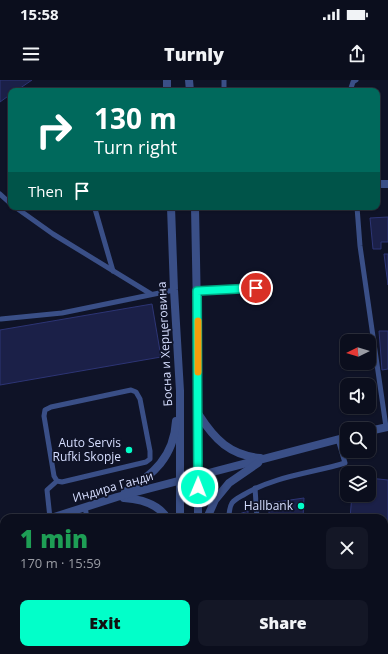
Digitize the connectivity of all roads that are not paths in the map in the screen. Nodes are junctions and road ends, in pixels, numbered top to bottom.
1 (356, 80) edge
2 (351, 88) edge
3 (0, 194) edge
4 (8, 201) edge
5 (19, 210) edge
6 (95, 210) edge
7 (171, 210) edge
8 (195, 210) edge
9 (357, 210) edge
10 (113, 271) junction
11 (256, 288) dead end
12 (174, 290) junction
13 (197, 291) junction
14 (151, 294) junction
15 (1, 319) dead end
16 (180, 391) junction
17 (198, 414) junction
18 (387, 427) edge
19 (376, 430) edge
20 (338, 439) joint
21 (265, 459) junction
22 (199, 476) junction
23 (181, 480) junction
24 (57, 481) junction
25 (255, 488) junction
26 (117, 497) junction
27 (85, 507) junction
28 (50, 514) edge
29 (63, 514) edge
30 (86, 514) edge
31 (165, 514) edge
32 (180, 514) edge
33 (198, 514) edge
34 (209, 514) edge
35 (230, 514) edge
36 (257, 514) edge

1 - 2 lane
3 - 4 lane
5 - 10 lane
6 - 10 lane
7 - 12 street, Босна и Херцеговина
8 - 13 street
9 - 18 lane
10 - 14 lane
11 - 13 lane
12 - 14 lane
12 - 16 street, Босна и Херцеговина
13 - 17 street
14 - 15 lane
16 - 23 street, Босна и Херцеговина
16 - 26 street
17 - 21 street
17 - 22 street
18 - 19 street
20 - 21 street, Индира Ганди
20 - 25 lane
21 - 22 street, Индира Ганди
21 - 34 street
22 - 23 street, Индира Ганди
22 - 33 street
23 - 26 street, Индира Ганди
23 - 32 street, Босна и Херцеговина
24 - 24 lane
24 - 28 lane
25 - 35 lane
25 - 36 lane
26 - 27 street, Индира Ганди
26 - 31 street
27 - 29 street, Индира Ганди
27 - 30 lane

